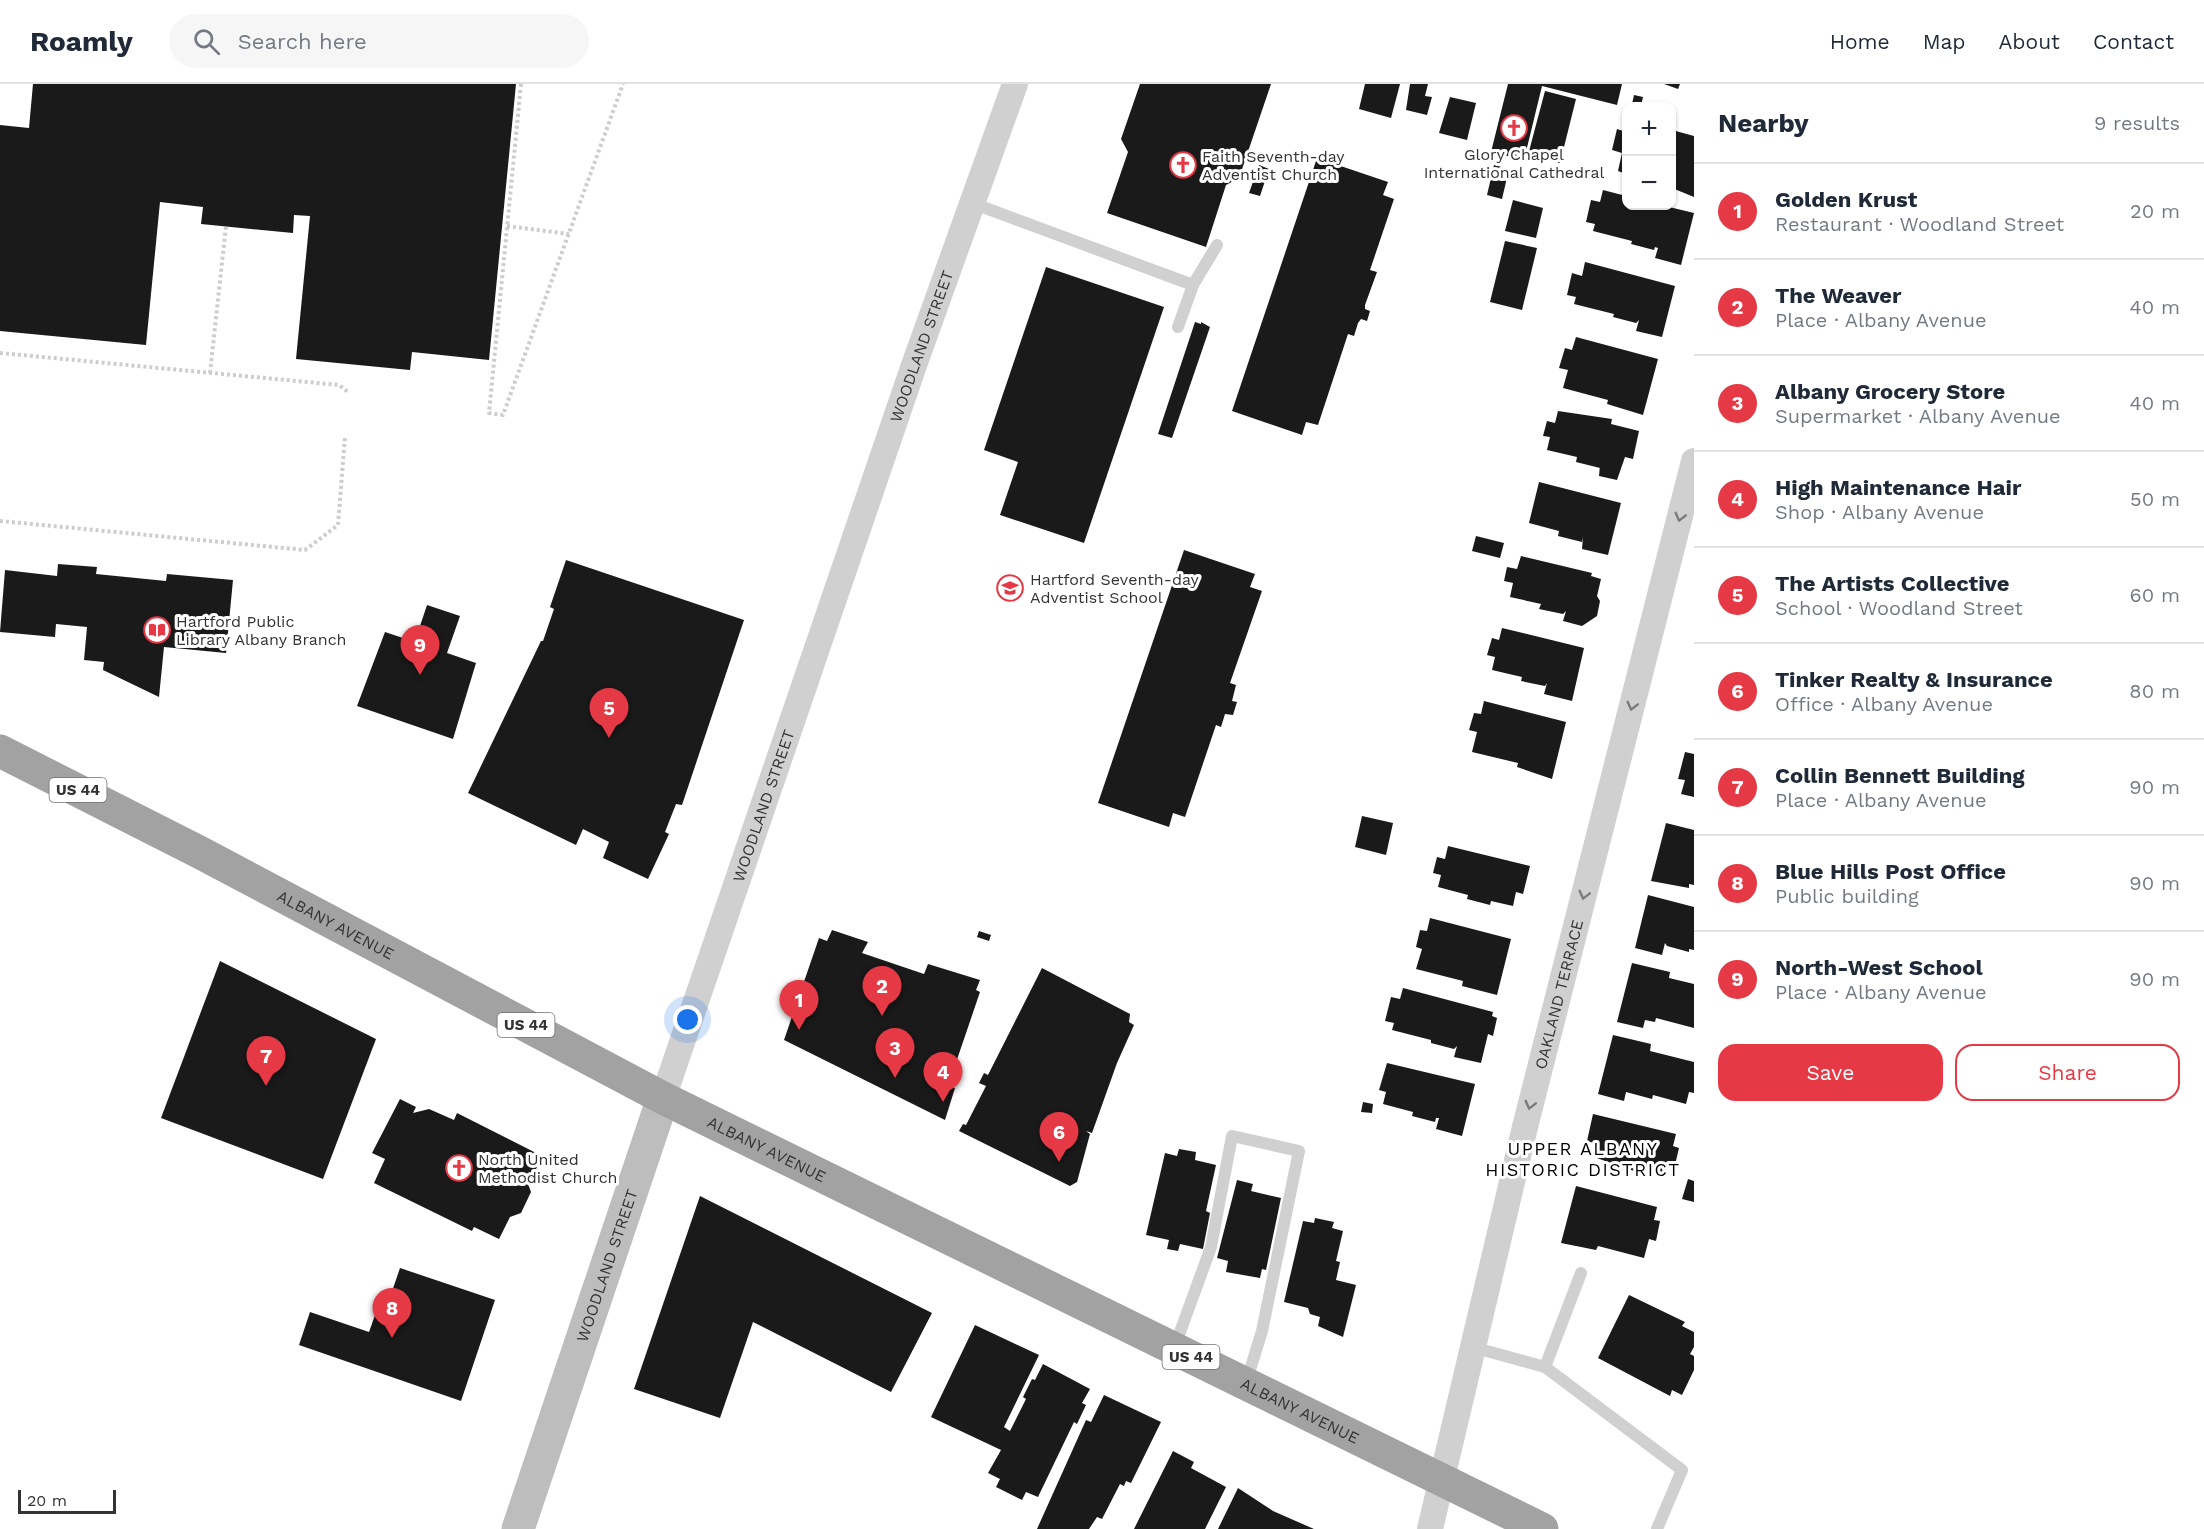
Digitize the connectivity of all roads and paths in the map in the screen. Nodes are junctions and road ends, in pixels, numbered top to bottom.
1 (521, 84) edge
2 (623, 84) edge
3 (1015, 84) edge
4 (972, 203) junction
5 (226, 226) dead end
6 (507, 226) junction
7 (569, 234) junction
8 (1216, 245) dead end
9 (1193, 285) junction
10 (1178, 327) dead end
11 (0, 353) edge
12 (210, 373) junction
13 (348, 392) dead end
14 (345, 436) dead end
15 (1694, 461) edge
16 (0, 521) edge
17 (0, 751) edge
18 (663, 1098) junction
19 (1581, 1272) dead end
20 (1472, 1347) junction
21 (1174, 1349) junction
22 (1545, 1367) junction
23 (1246, 1384) junction
24 (1441, 1480) junction
25 (518, 1529) edge
26 (1430, 1529) edge
27 (1542, 1529) edge
28 (1657, 1529) edge

1 - 6 path
2 - 7 path
3 - 4 street, WOODLAND STREET
4 - 9 lane
4 - 18 street, WOODLAND STREET
5 - 12 path
6 - 7 path
6 - 7 path
8 - 9 lane
9 - 10 lane
11 - 12 path
12 - 13 path
14 - 16 path
15 -> 20 street, OAKLAND TERRACE
17 - 18 highway, ALBANY AVENUE / US 44
18 - 21 highway, ALBANY AVENUE / US 44
18 - 25 main road, WOODLAND STREET
19 - 22 lane
20 - 22 lane
20 - 24 street, OAKLAND TERRACE
21 - 23 highway, ALBANY AVENUE / US 44
21 - 23 lane
22 - 28 lane
23 - 24 highway, ALBANY AVENUE / US 44
24 - 26 street, OAKLAND TERRACE
24 - 27 highway, ALBANY AVENUE / US 44

